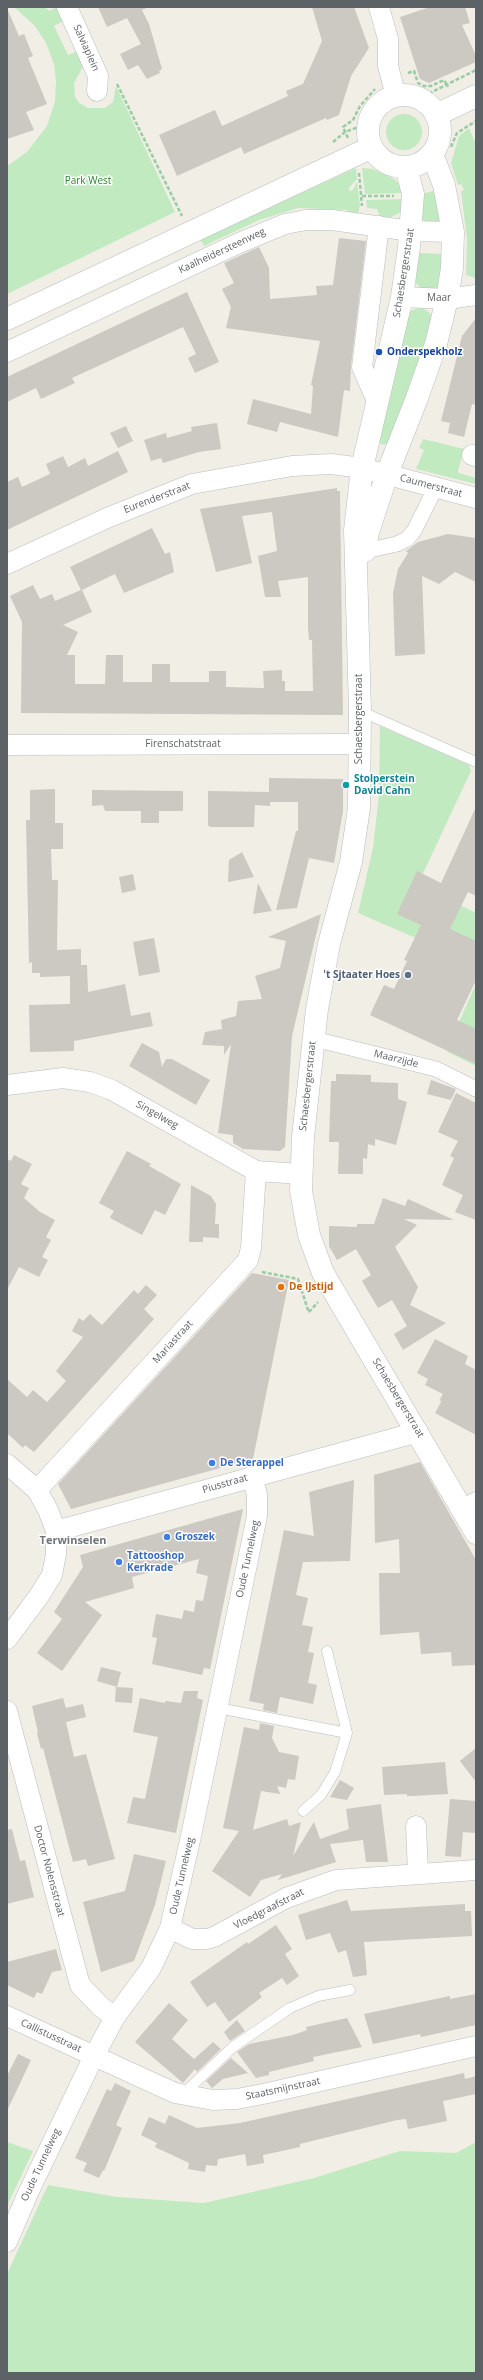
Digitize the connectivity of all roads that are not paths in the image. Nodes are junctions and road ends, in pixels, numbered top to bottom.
1 (67, 7) edge
2 (379, 7) edge
3 (97, 91) road end
4 (396, 96) junction
5 (476, 96) edge
6 (436, 115) junction
7 (372, 147) junction
8 (432, 154) junction
9 (406, 167) junction
10 (379, 226) junction
11 (411, 231) junction
12 (453, 232) junction
13 (476, 295) edge
14 (402, 297) junction
15 (447, 299) junction
16 (7, 319) edge
17 (7, 352) edge
18 (377, 401) junction
19 (362, 468) junction
20 (387, 474) junction
21 (436, 487) junction
22 (476, 498) edge
23 (365, 552) junction
24 (7, 564) edge
25 (358, 599) junction
26 (360, 711) junction
27 (359, 744) junction
28 (7, 745) edge
29 (476, 762) edge
30 (314, 1039) junction
31 (7, 1085) edge
32 (476, 1089) edge
33 (256, 1171) junction
34 (301, 1174) junction
35 (418, 1432) junction
36 (7, 1464) edge
37 (252, 1476) junction
38 (37, 1490) junction
39 (469, 1506) edge
40 (56, 1531) junction
41 (476, 1533) edge
42 (7, 1639) edge
43 (327, 1651) dead end
44 (218, 1708) junction
45 (7, 1711) edge
46 (347, 1733) junction
47 (303, 1811) dead end
48 (416, 1826) dead end
49 (476, 1870) edge
50 (418, 1873) junction
51 (170, 1928) junction
52 (350, 1990) dead end
53 (7, 2016) edge
54 (115, 2017) junction
55 (476, 2046) edge
56 (94, 2056) junction
57 (182, 2094) junction
58 (7, 2242) edge

1 - 3 street, Salviaplein
2 - 4 street
4 - 6 street
4 - 7 street
5 - 6 street
6 - 8 street
7 - 9 street
7 - 16 street
8 - 9 street
8 - 12 street, Schaesbergerstraat
9 - 11 street, Schaesbergerstraat
10 - 11 street, Kaalheidersteenweg
10 - 17 street, Kaalheidersteenweg
10 - 18 street
11 - 12 street, Kaalheidersteenweg
11 - 14 street, Schaesbergerstraat
12 - 15 street, Schaesbergerstraat
13 - 15 street, Maar
14 - 15 street, Maar
14 - 18 street, Schaesbergerstraat
15 - 20 street, Schaesbergerstraat
18 - 19 street, Schaesbergerstraat
19 - 20 street, Eurenderstraat
19 - 24 street, Eurenderstraat
19 - 25 street, Schaesbergerstraat
20 - 21 street, Caumerstraat
20 - 23 street, Schaesbergerstraat
21 - 22 street, Caumerstraat
21 - 23 street
23 - 25 street, Schaesbergerstraat
25 - 26 street, Schaesbergerstraat
26 - 27 street, Schaesbergerstraat
26 - 29 lane
27 - 28 street, Firenschatstraat
27 - 30 street, Schaesbergerstraat
30 - 32 street, Maarzijde
30 - 34 street, Schaesbergerstraat
31 - 33 street, Singelweg
33 - 34 street, Singelweg
33 - 38 street, Mariastraat
34 - 35 street, Schaesbergerstraat
35 - 37 street, Piusstraat
35 - 39 street, Schaesbergerstraat
36 - 38 street
37 - 40 street, Piusstraat
37 - 44 street, Oude Tunnelweg
38 - 40 street
39 - 41 street, Schaesbergerstraat
40 - 42 street
43 - 46 lane
44 - 46 lane
44 - 51 street, Oude Tunnelweg
45 - 54 street, Doctor Nolensstraat
46 - 47 lane
48 - 50 street
49 - 50 street, Vloedgraafstraat
50 - 51 street, Vloedgraafstraat
51 - 54 street, Oude Tunnelweg
52 - 57 lane
53 - 56 street, Callistusstraat
54 - 56 street, Oude Tunnelweg
55 - 57 street, Staatsmijnstraat
56 - 57 street, Staatsmijnstraat
56 - 58 street, Oude Tunnelweg

